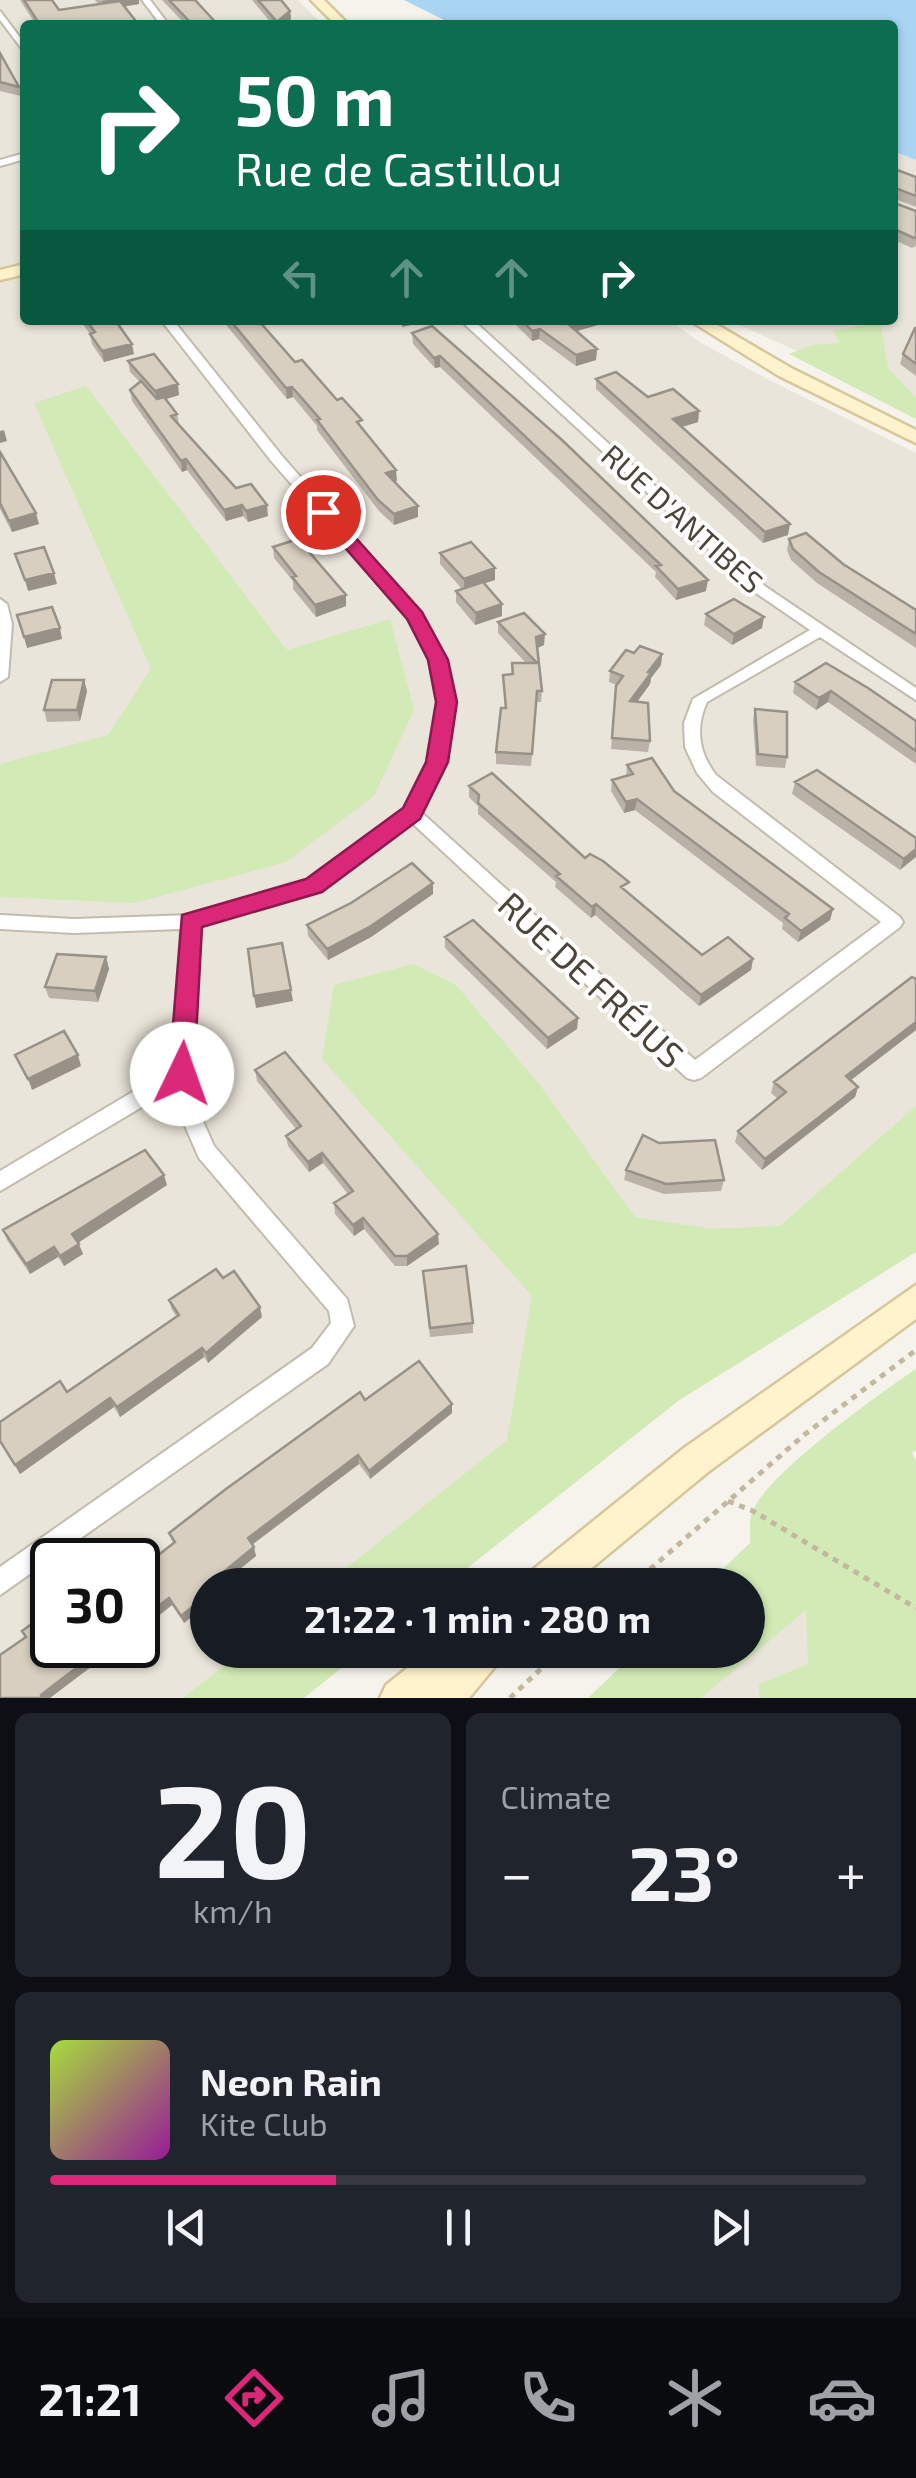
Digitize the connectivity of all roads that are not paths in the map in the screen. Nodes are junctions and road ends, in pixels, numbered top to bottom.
1 (146, 0) edge
2 (317, 0) edge
3 (0, 14) edge
4 (161, 20) edge
5 (338, 20) edge
6 (20, 43) edge
7 (171, 325) edge
8 (471, 325) edge
9 (705, 325) edge
10 (916, 437) edge
11 (0, 604) edge
12 (820, 631) junction
13 (0, 677) edge
14 (916, 695) edge
15 (412, 813) junction
16 (0, 922) edge
17 (191, 922) junction
18 (182, 1074) junction
19 (0, 1182) edge
20 (916, 1300) edge
21 (565, 1568) edge
22 (0, 1582) edge
23 (437, 1668) edge
24 (470, 1668) edge
25 (400, 1696) edge
26 (445, 1698) edge

1 - 4 street
2 - 5 main road
3 - 6 street
7 - 15 street
8 - 12 street, RUE D'ANTIBES
9 - 10 main road
11 - 13 street
12 - 14 street, RUE D'ANTIBES
12 - 15 street, RUE DE FRÉJUS
15 - 17 street
16 - 17 street
17 - 18 street
18 - 19 street
18 - 22 street
20 - 21 main road
23 - 25 main road
24 - 26 main road

